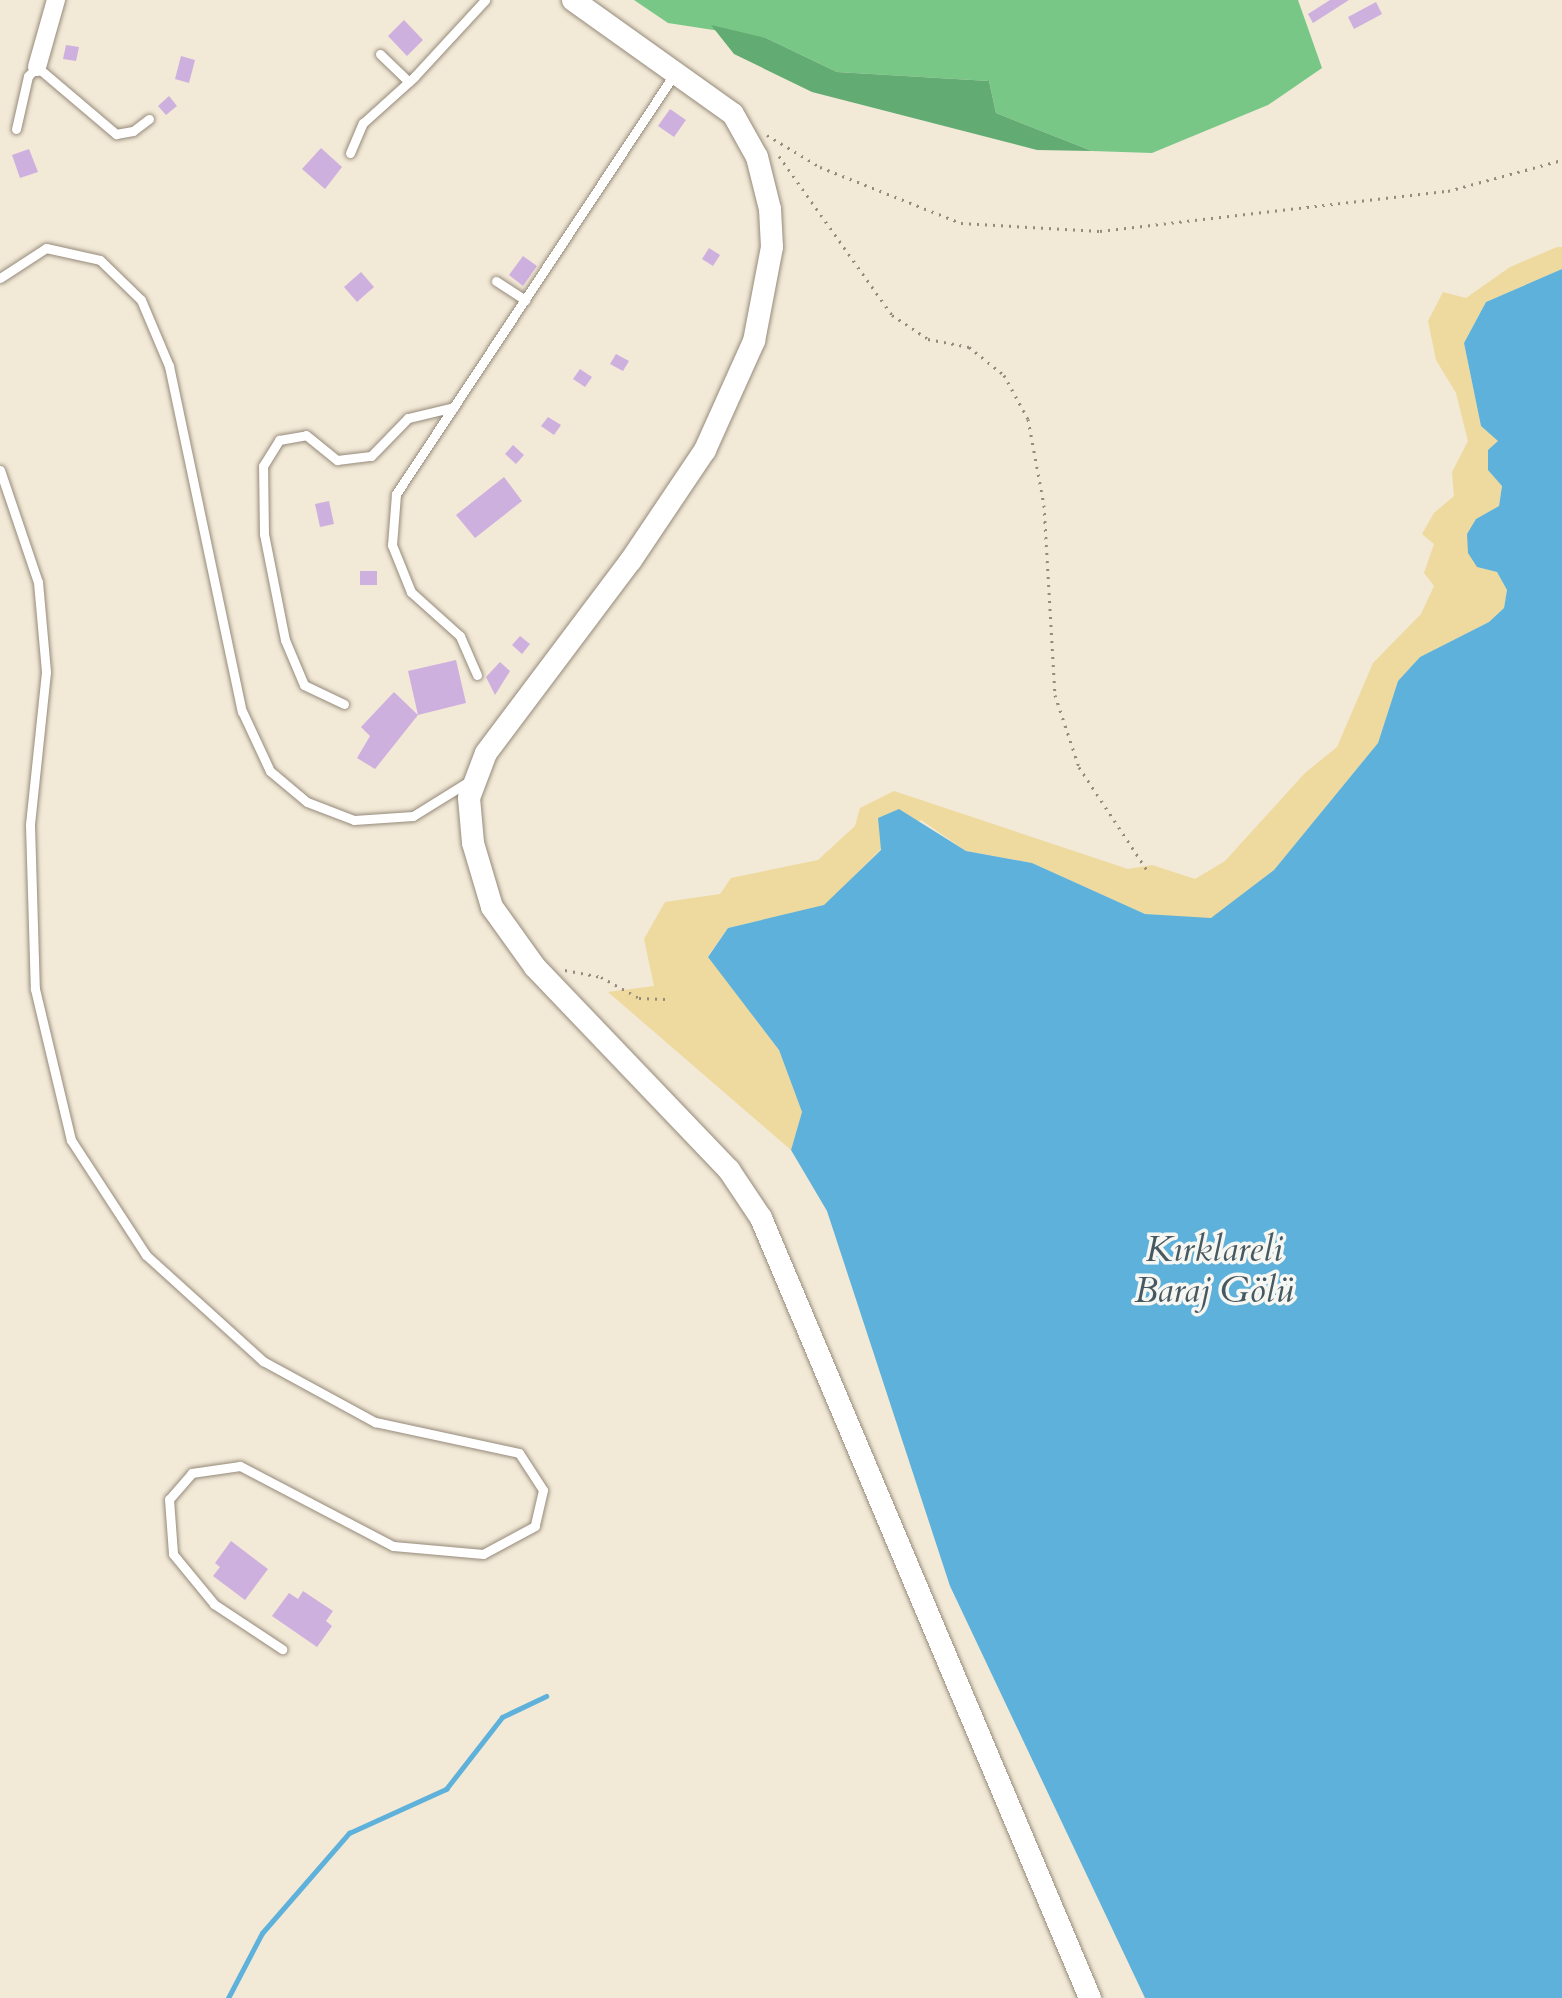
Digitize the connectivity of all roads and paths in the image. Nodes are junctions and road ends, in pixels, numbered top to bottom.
1 (56, 0) edge
2 (485, 0) edge
3 (573, 0) edge
4 (380, 54) dead end
5 (37, 67) junction
6 (675, 73) junction
7 (409, 82) junction
8 (149, 119) dead end
9 (16, 129) dead end
10 (350, 153) dead end
11 (1562, 160) edge
12 (0, 278) edge
13 (496, 281) dead end
14 (525, 300) junction
15 (454, 407) junction
16 (0, 470) edge
17 (477, 675) dead end
18 (344, 704) dead end
19 (477, 776) junction
20 (1147, 870) dead end
21 (542, 974) junction
22 (665, 999) dead end
23 (282, 1649) dead end
24 (1090, 1998) edge

1 - 5 street
2 - 7 lane
3 - 6 street
4 - 7 lane
5 - 8 lane
5 - 9 lane
6 - 14 lane
6 - 19 street
7 - 10 lane
11 - 20 path
12 - 19 lane
13 - 14 lane
14 - 15 lane
15 - 17 lane
15 - 18 lane
16 - 23 lane
19 - 21 street
21 - 22 path
21 - 24 street

